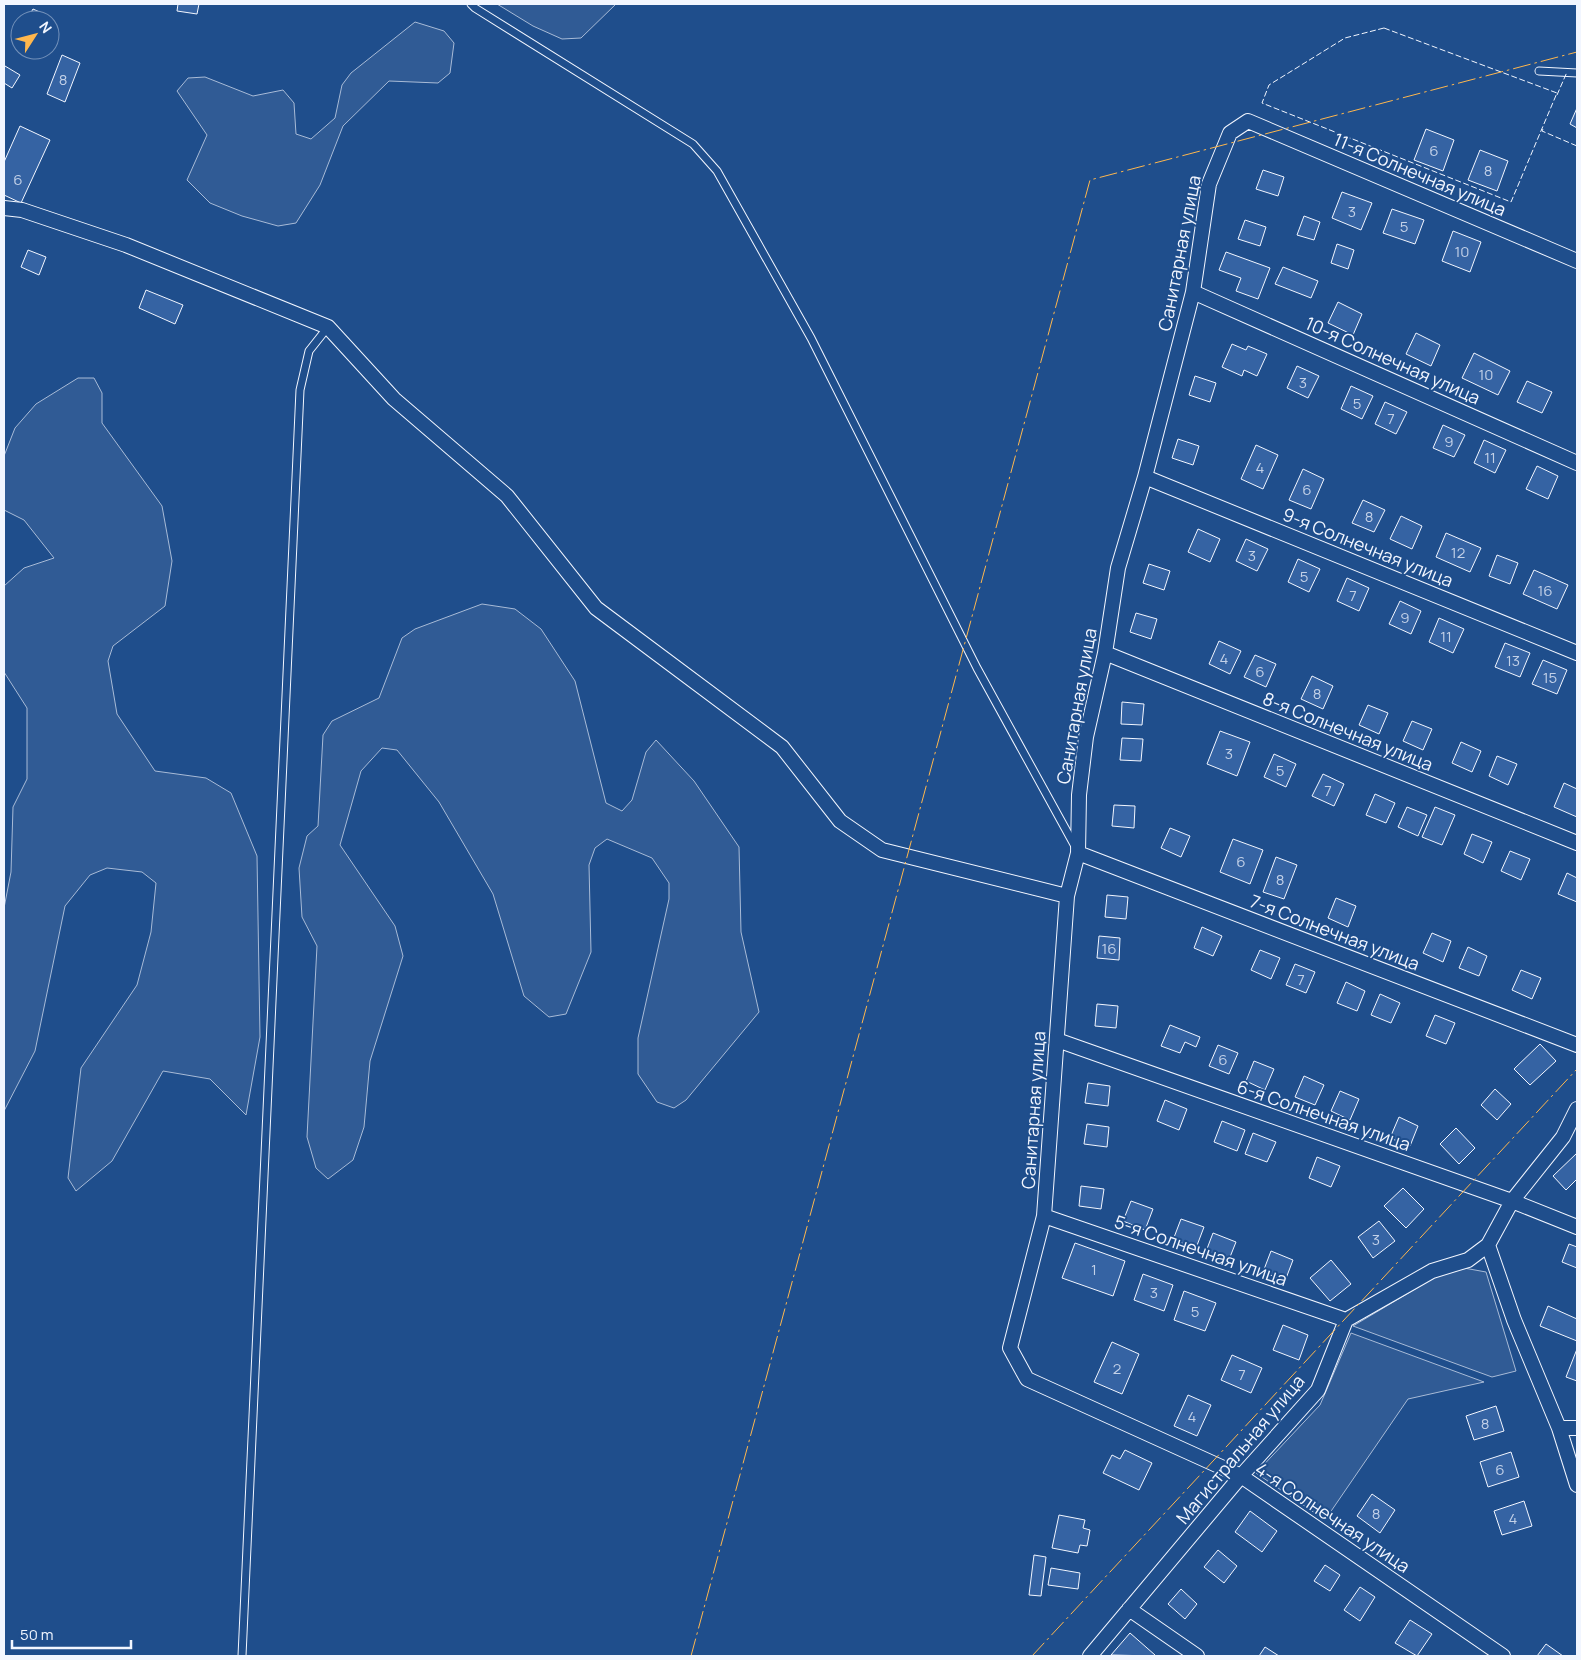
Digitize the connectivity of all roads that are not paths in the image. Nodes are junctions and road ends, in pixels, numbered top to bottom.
1 (471, 4) edge
2 (1539, 71) dead end
3 (1577, 73) edge
4 (1248, 121) joint
5 (4, 208) edge
6 (1577, 261) edge
7 (1194, 292) junction
8 (328, 327) junction
9 (1577, 463) edge
10 (1145, 477) junction
11 (1105, 653) junction
12 (1577, 653) edge
13 (1577, 843) edge
14 (1078, 853) junction
15 (1067, 896) junction
16 (1057, 1040) junction
17 (1577, 1045) edge
18 (1577, 1109) edge
19 (1512, 1201) junction
20 (1044, 1216) junction
21 (1577, 1227) edge
22 (1488, 1245) junction
23 (1346, 1320) junction
24 (1010, 1348) joint
25 (1559, 1428) junction
26 (1577, 1428) edge
27 (1241, 1476) junction
28 (1577, 1485) edge
29 (1129, 1609) junction
30 (242, 1656) edge
31 (1090, 1656) edge
32 (1197, 1656) edge
33 (1503, 1656) edge

1 - 14 lane
2 - 3 lane
4 - 6 street, 11-я Солнечная улица
4 - 7 street, Санитарная улица
5 - 8 street
7 - 9 street, 10-я Солнечная улица
7 - 10 street, Санитарная улица
8 - 15 street
8 - 30 lane
10 - 11 street, Санитарная улица
10 - 12 street, 9-я Солнечная улица
11 - 13 street, 8-я Солнечная улица
11 - 14 street, Санитарная улица
14 - 15 street, Санитарная улица
14 - 17 street, 7-я Солнечная улица
15 - 16 street, Санитарная улица
16 - 19 street, 6-я Солнечная улица
16 - 20 street, Санитарная улица
18 - 19 street
19 - 21 street, 6-я Солнечная улица
19 - 22 street
20 - 23 street, 5-я Солнечная улица
20 - 24 street, Санитарная улица
22 - 23 street
22 - 25 street
23 - 27 street, Магистральная улица
24 - 27 street, 4-я Солнечная улица
25 - 26 street
25 - 28 street
27 - 29 street, Магистральная улица
27 - 33 street, 4-я Солнечная улица
29 - 31 street, Магистральная улица
29 - 32 street

